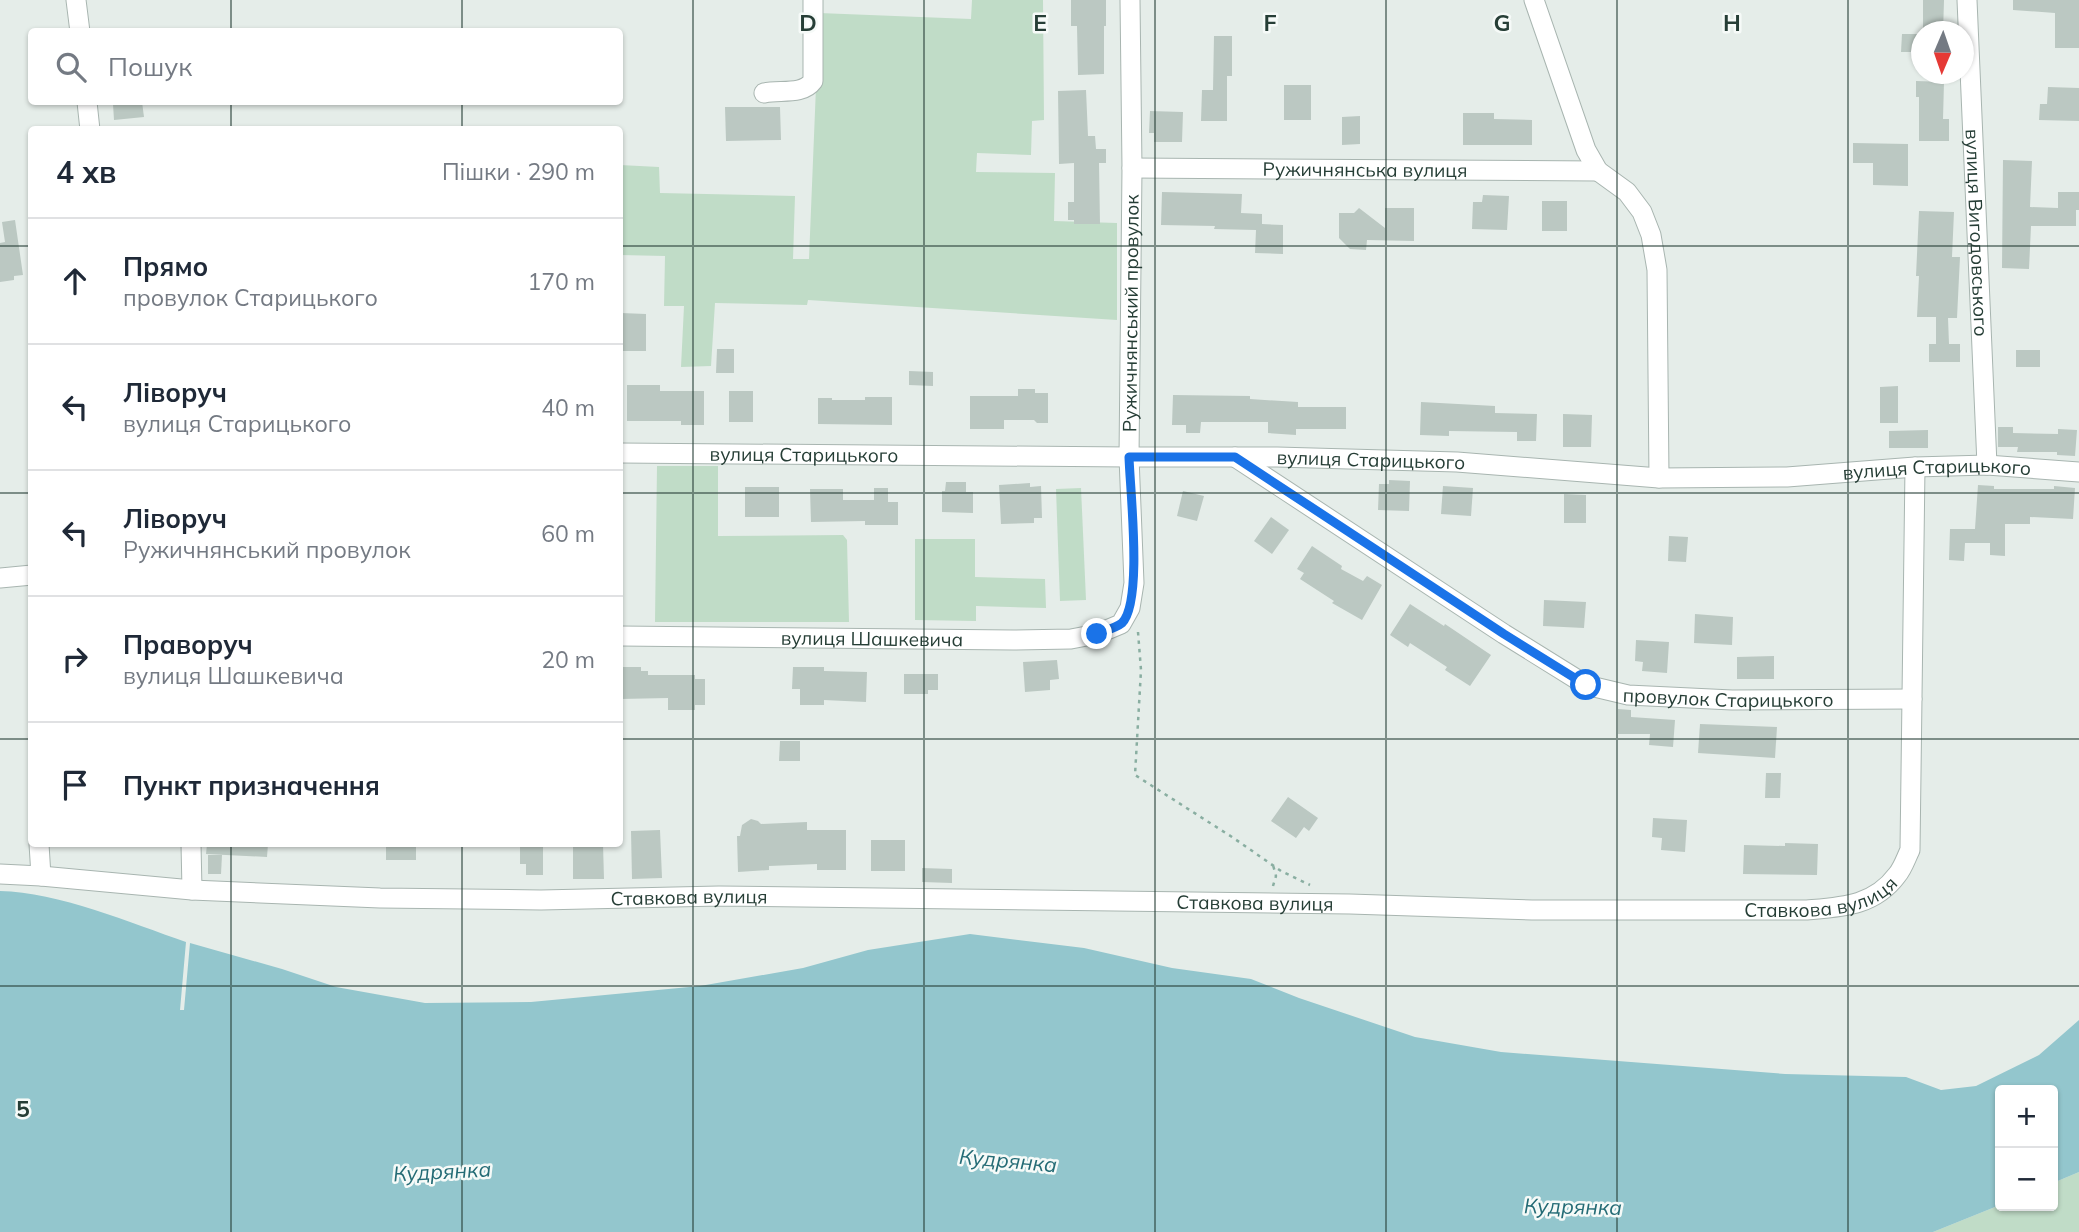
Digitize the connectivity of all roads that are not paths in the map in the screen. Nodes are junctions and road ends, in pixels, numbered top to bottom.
1 (76, 0) edge
2 (814, 0) edge
3 (1130, 0) edge
4 (1534, 0) edge
5 (1966, 0) edge
6 (80, 28) edge
7 (764, 93) dead end
8 (87, 105) edge
9 (90, 126) edge
10 (1132, 167) junction
11 (1598, 171) junction
12 (623, 453) edge
13 (1129, 457) junction
14 (1235, 457) junction
15 (1277, 457) junction
16 (1987, 465) junction
17 (1916, 467) junction
18 (2079, 472) edge
19 (1659, 478) junction
20 (1273, 482) junction
21 (28, 575) edge
22 (0, 578) edge
23 (1130, 628) joint
24 (623, 636) edge
25 (1912, 699) junction
26 (39, 847) edge
27 (191, 847) edge
28 (0, 874) edge
29 (41, 876) junction
30 (192, 890) junction

1 - 6 street
2 - 7 street
3 - 10 street, Ружичнянський провулок
4 - 11 street
5 - 16 street, вулиця Вигодовського
8 - 9 street
10 - 11 street, Ружичнянська вулиця
10 - 13 street, Ружичнянський провулок
11 - 19 street
12 - 13 street, вулиця Старицького
13 - 14 street, вулиця Старицького
13 - 23 street, Ружичнянський провулок
14 - 15 street, вулиця Старицького
14 - 20 street, провулок Старицького
15 - 19 street, вулиця Старицького
15 - 20 street
16 - 17 street, вулиця Старицького
16 - 18 street, вулиця Старицького
17 - 19 street, вулиця Старицького
17 - 25 street, Ставкова вулиця
20 - 25 street, провулок Старицького
21 - 22 street
23 - 24 street, вулиця Шашкевича
25 - 30 street, Ставкова вулиця
26 - 29 street
27 - 30 street
28 - 29 street, Ставкова вулиця
29 - 30 street, Ставкова вулиця

